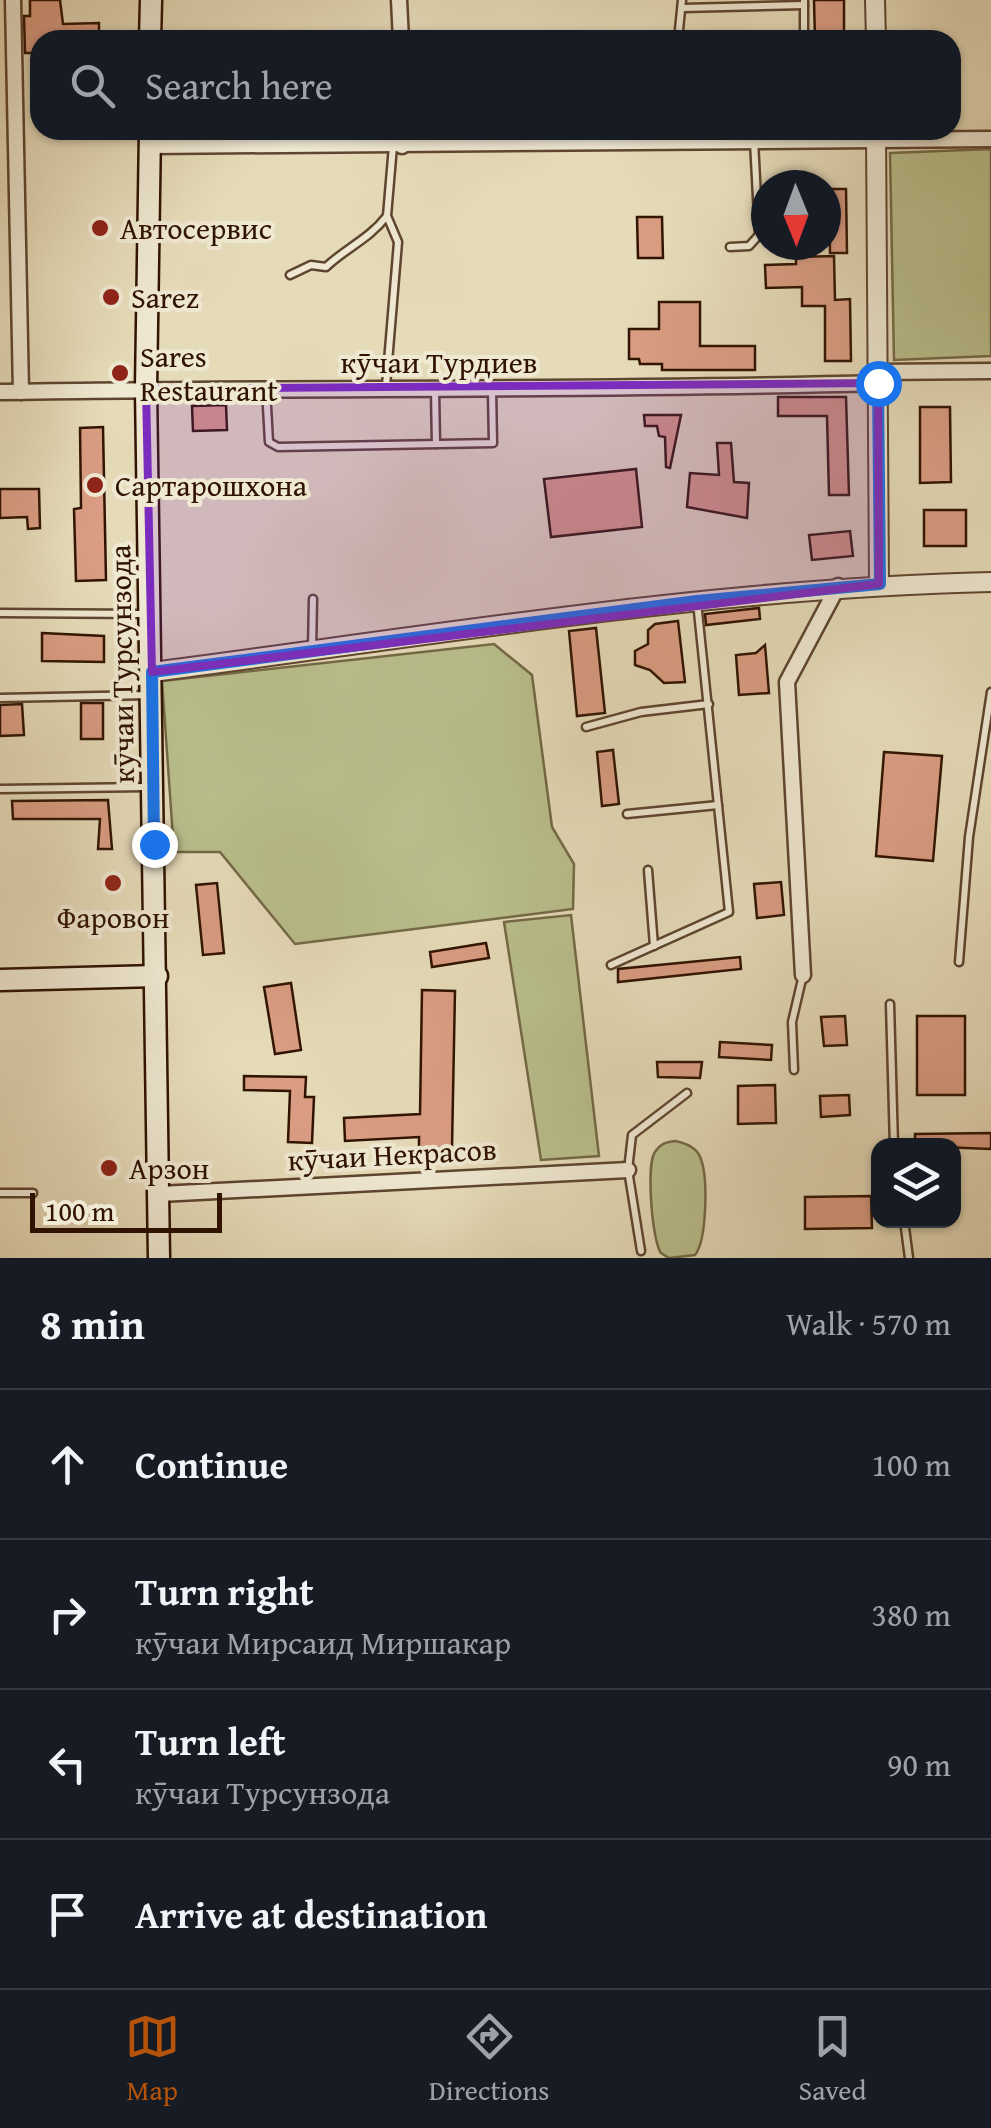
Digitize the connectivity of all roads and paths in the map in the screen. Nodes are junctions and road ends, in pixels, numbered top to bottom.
1 (13, 0) edge
2 (150, 0) edge
3 (399, 0) edge
4 (875, 0) edge
5 (804, 3) edge
6 (682, 4) edge
7 (150, 30) edge
8 (400, 30) edge
9 (679, 30) edge
10 (804, 30) edge
11 (876, 30) edge
12 (961, 137) edge
13 (991, 138) edge
14 (150, 140) edge
15 (212, 140) edge
16 (400, 140) edge
17 (555, 140) edge
18 (754, 140) edge
19 (876, 140) edge
20 (398, 146) junction
21 (386, 216) junction
22 (730, 247) dead end
23 (290, 275) dead end
24 (991, 371) edge
25 (878, 378) junction
26 (266, 388) junction
27 (146, 390) junction
28 (386, 390) junction
29 (435, 390) junction
30 (492, 391) junction
31 (0, 392) edge
32 (21, 392) junction
33 (436, 444) junction
34 (991, 582) edge
35 (880, 584) junction
36 (838, 586) junction
37 (313, 598) dead end
38 (697, 601) junction
39 (0, 613) edge
40 (151, 614) junction
41 (312, 651) junction
42 (152, 672) junction
43 (991, 692) edge
44 (152, 695) junction
45 (0, 698) edge
46 (709, 704) junction
47 (586, 728) dead end
48 (153, 786) junction
49 (0, 789) edge
50 (718, 806) junction
51 (626, 814) dead end
52 (648, 870) dead end
53 (654, 946) junction
54 (959, 962) dead end
55 (610, 964) dead end
56 (803, 975) joint
57 (157, 976) junction
58 (0, 980) edge
59 (890, 1004) dead end
60 (794, 1070) dead end
61 (687, 1093) dead end
62 (894, 1138) edge
63 (628, 1170) junction
64 (0, 1193) edge
65 (33, 1193) dead end
66 (160, 1194) junction
67 (905, 1228) edge
68 (641, 1251) dead end
69 (159, 1258) edge
70 (909, 1258) edge

1 - 32 street
2 - 7 main road
3 - 8 street
4 - 11 street
5 - 6 lane
5 - 10 lane
6 - 9 lane
12 - 13 street
14 - 27 main road, кӯчаи Турсунзода
15 - 20 street
16 - 20 street
17 - 20 street
18 - 22 lane
19 - 25 street
20 - 21 lane
21 - 23 lane
21 - 28 lane
24 - 25 street, кӯчаи Турдиев
25 - 30 street, кӯчаи Турдиев
25 - 35 street
26 - 27 street, кӯчаи Турдиев
26 - 28 street, кӯчаи Турдиев
26 - 33 lane
27 - 32 street, кӯчаи Турдиев
27 - 40 main road, кӯчаи Турсунзода
28 - 29 street, кӯчаи Турдиев
29 - 30 street, кӯчаи Турдиев
29 - 33 lane
30 - 33 lane
31 - 32 street, кӯчаи Турдиев
34 - 35 street
35 - 36 street
36 - 38 street
36 - 56 street
37 - 41 lane
38 - 41 street
38 - 46 lane
39 - 40 lane
40 - 42 main road, кӯчаи Турсунзода
41 - 42 street
42 - 44 main road, кӯчаи Турсунзода
43 - 54 lane
44 - 45 lane
44 - 48 main road, кӯчаи Турсунзода
46 - 47 lane
46 - 50 lane
48 - 49 lane
48 - 57 main road, кӯчаи Турсунзода
50 - 51 lane
50 - 53 lane
52 - 53 lane
53 - 55 lane
56 - 60 lane
57 - 58 main road
57 - 66 main road, кӯчаи Турсунзода
59 - 62 lane
61 - 63 lane
63 - 66 street, кӯчаи Некрасов
63 - 68 lane
64 - 65 lane
66 - 69 main road, кӯчаи Турсунзода
67 - 70 lane

